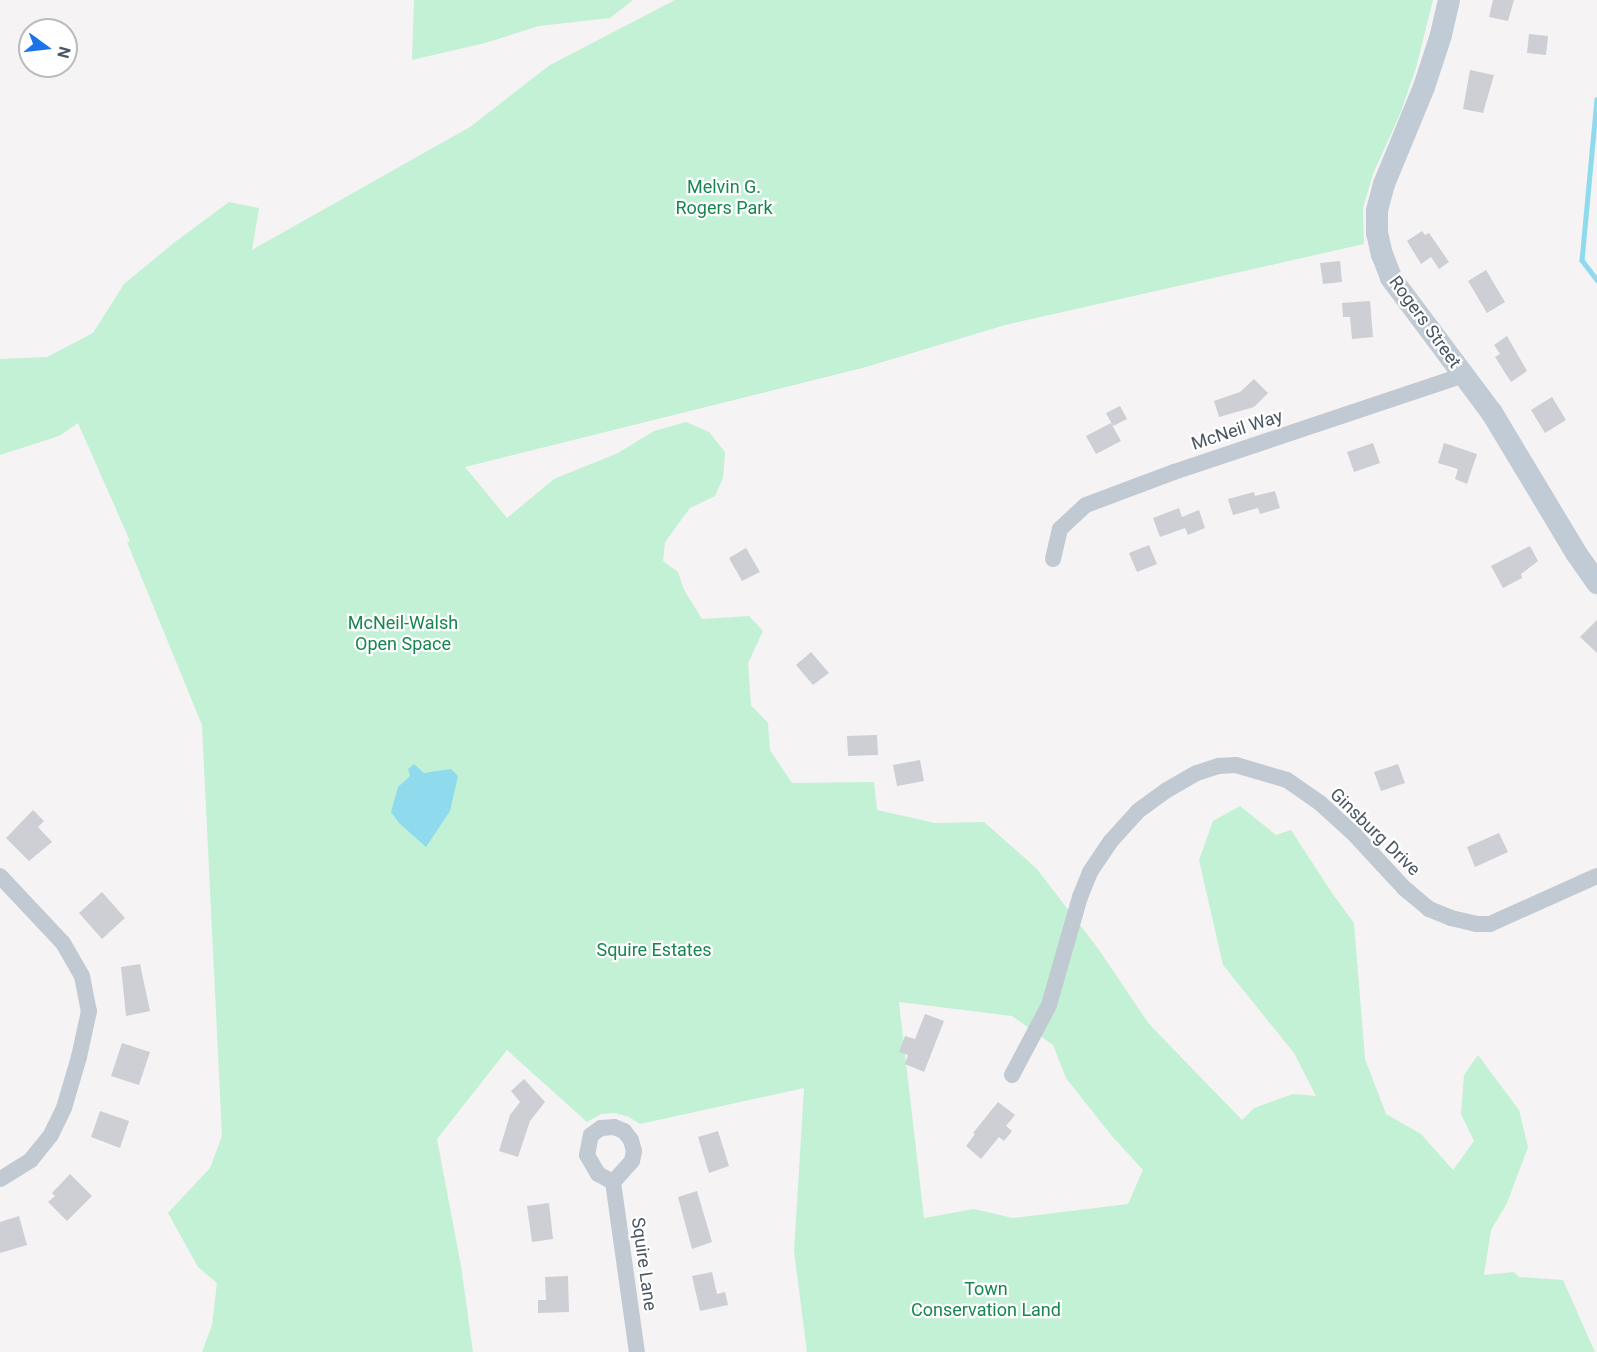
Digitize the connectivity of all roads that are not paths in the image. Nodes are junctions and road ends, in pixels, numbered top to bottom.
1 (1449, 0) edge
2 (1464, 375) junction
3 (1053, 559) dead end
4 (1597, 583) edge
5 (0, 876) edge
6 (1597, 876) edge
7 (1012, 1076) dead end
8 (0, 1179) edge
9 (613, 1182) dead end
10 (637, 1352) edge

1 - 2 street, Rogers Street
2 - 3 street, McNeil Way
2 - 4 street, Rogers Street
5 - 8 street
6 - 7 street, Ginsburg Drive
9 - 10 street, Squire Lane

